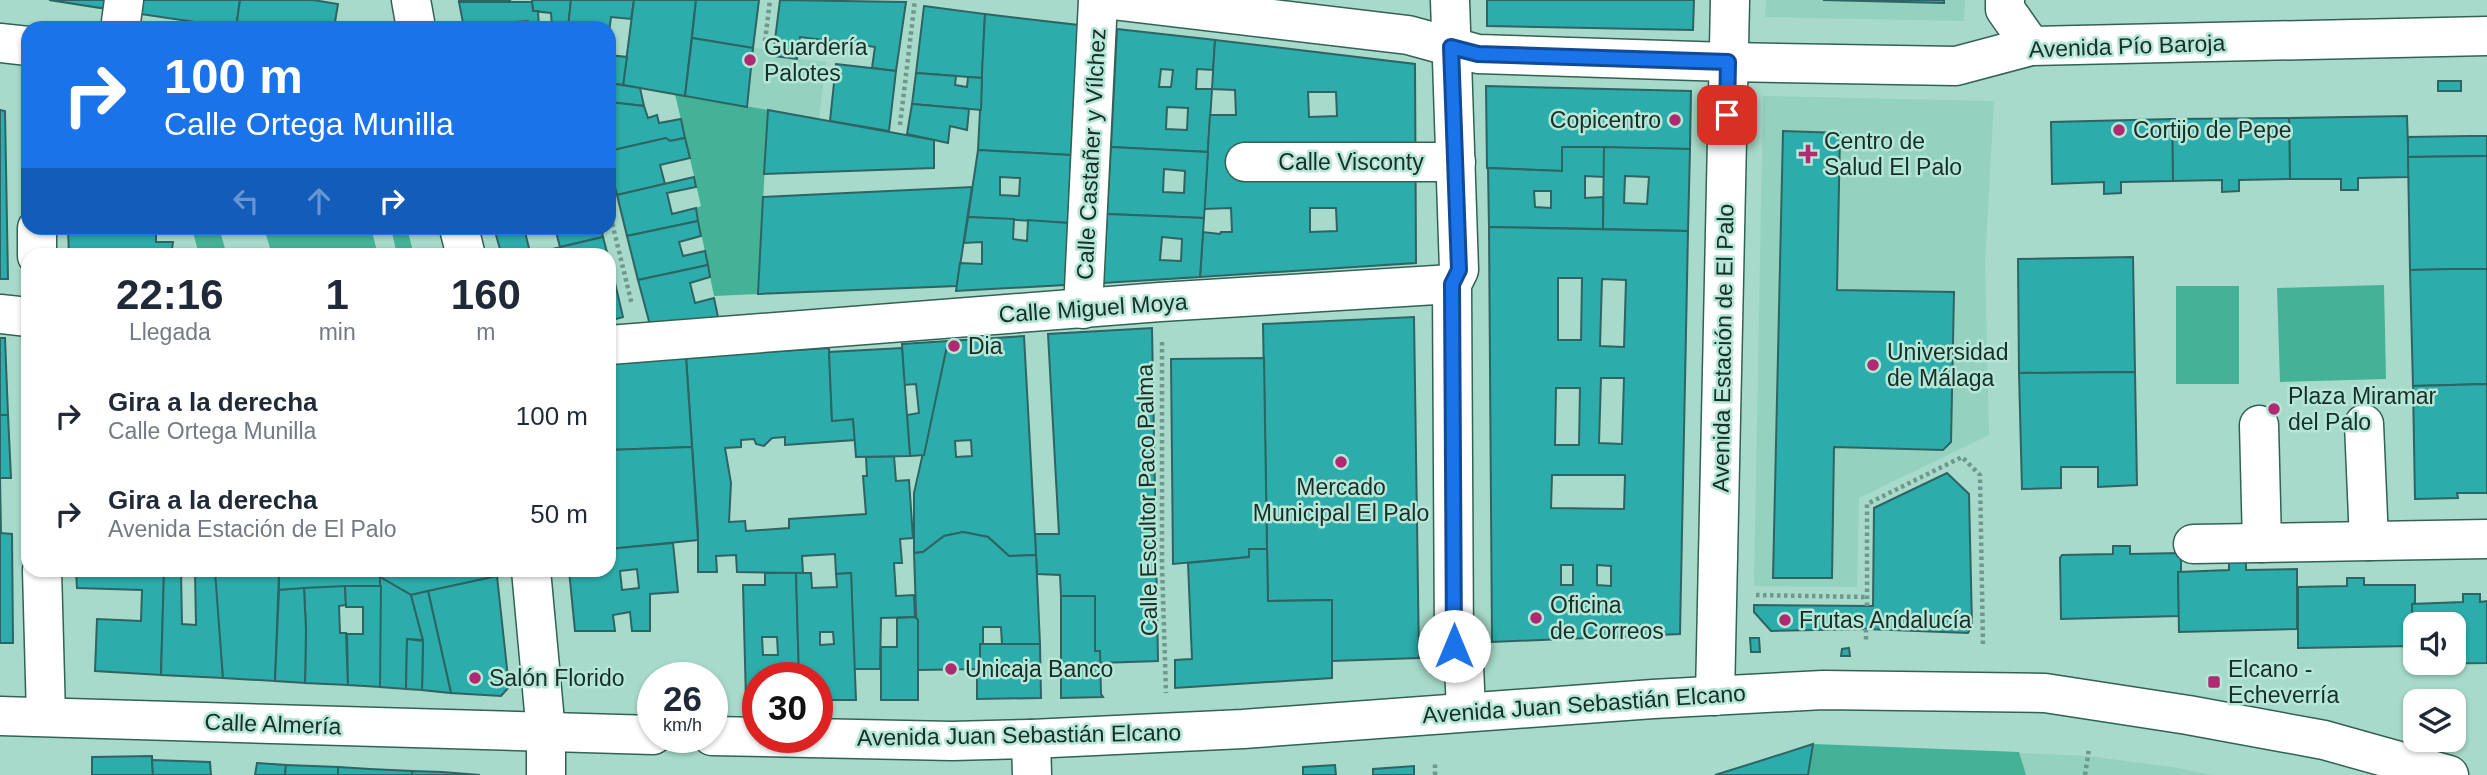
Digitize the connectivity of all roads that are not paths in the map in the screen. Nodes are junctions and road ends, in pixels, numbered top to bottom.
1 (411, 0) edge
2 (1098, 0) edge
3 (1112, 0) edge
4 (1450, 0) edge
5 (1730, 0) edge
6 (2005, 0) edge
7 (415, 21) edge
8 (2487, 36) edge
9 (0, 43) edge
10 (21, 45) edge
11 (2031, 46) junction
12 (1451, 47) junction
13 (1728, 62) junction
14 (1245, 162) dead end
15 (1456, 162) junction
16 (1456, 277) junction
17 (1083, 309) junction
18 (0, 314) edge
19 (21, 316) edge
20 (625, 344) edge
21 (1472, 411) dead end
22 (2364, 424) dead end
23 (2259, 425) dead end
24 (1474, 506) dead end
25 (2487, 539) edge
26 (2369, 541) junction
27 (2262, 543) junction
28 (2193, 544) dead end
29 (42, 577) edge
30 (532, 577) edge
31 (1464, 665) junction
32 (1715, 696) junction
33 (1466, 711) junction
34 (0, 716) edge
35 (46, 716) junction
36 (546, 733) junction
37 (637, 735) edge
38 (728, 736) edge
39 (1031, 757) edge
40 (546, 775) edge
41 (2449, 775) edge

1 - 7 street
2 - 17 street, Calle Castañer y Vílchez
3 - 12 street, Avenida Pío Baroja
4 - 12 street
5 - 13 street, Avenida Estación de El Palo
6 - 11 street
8 - 11 street, Avenida Pío Baroja
9 - 10 street
11 - 13 street, Avenida Pío Baroja
12 - 13 street, Avenida Pío Baroja
12 - 15 street
13 - 32 street, Avenida Estación de El Palo
14 - 15 street, Calle Visconty
15 - 16 street
16 - 17 street, Calle Miguel Moya
16 - 21 street
16 - 31 street
17 - 20 street, Calle Miguel Moya
18 - 19 street
22 - 26 street
23 - 27 street
24 - 31 street
25 - 26 street
26 - 27 street
27 - 28 street
29 - 35 street
30 - 36 street
31 - 33 street
32 - 33 street, Avenida Juan Sebastián Elcano
32 - 41 street, Avenida Juan Sebastián Elcano
33 - 39 street, Avenida Juan Sebastián Elcano
34 - 35 street, Calle Almería
35 - 36 street, Calle Almería
36 - 37 street
36 - 40 street
38 - 39 street, Avenida Juan Sebastián Elcano

